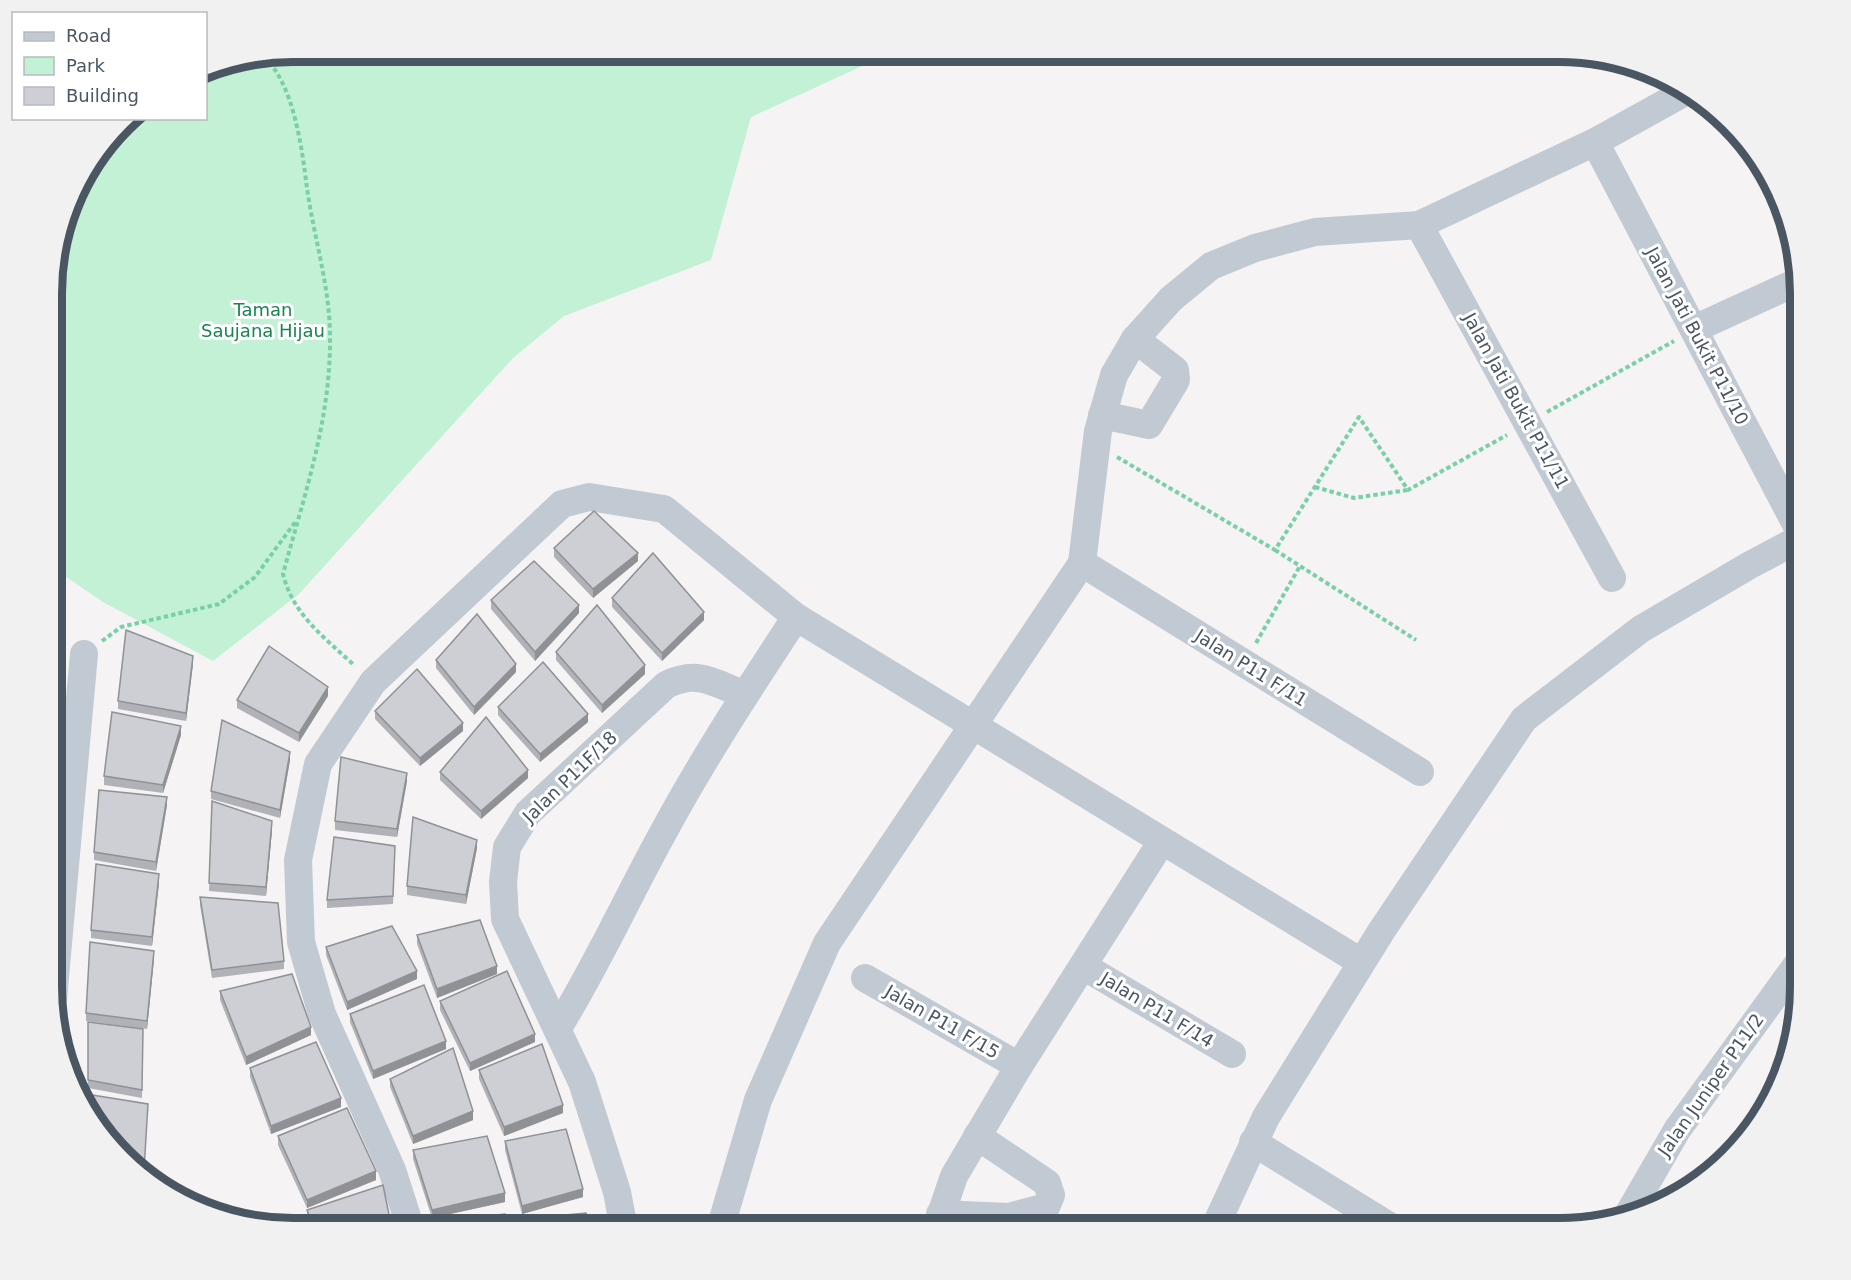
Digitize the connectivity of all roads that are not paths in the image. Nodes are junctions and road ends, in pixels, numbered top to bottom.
1 (1679, 96) edge
2 (1595, 142) junction
3 (1419, 225) junction
4 (1790, 286) edge
5 (1694, 329) junction
6 (1135, 339) junction
7 (1102, 415) junction
8 (1790, 511) edge
9 (1790, 544) edge
10 (1082, 563) junction
11 (1612, 578) dead end
12 (796, 617) junction
13 (84, 654) road end
14 (745, 695) junction
15 (974, 725) junction
16 (1420, 772) dead end
17 (63, 775) edge
18 (62, 796) edge
19 (1162, 842) junction
20 (1361, 962) junction
21 (1083, 966) junction
22 (1790, 976) edge
23 (865, 978) dead end
24 (558, 1028) junction
25 (1232, 1054) dead end
26 (1019, 1066) junction
27 (977, 1136) junction
28 (1253, 1142) junction
29 (1633, 1206) edge
30 (408, 1218) edge
31 (622, 1218) edge
32 (723, 1218) edge
33 (939, 1218) edge
34 (991, 1218) edge
35 (1219, 1218) edge
36 (1376, 1218) edge

1 - 2 street
2 - 3 street
2 - 5 street, Jalan Jati Bukit P11/10
3 - 6 street
3 - 11 street, Jalan Jati Bukit P11/11
4 - 5 street
5 - 8 street, Jalan Jati Bukit P11/10
6 - 7 street
6 - 7 street
7 - 10 street
9 - 20 street
10 - 15 street
10 - 16 street, Jalan P11 F/11
12 - 14 street
12 - 15 street
12 - 30 street
13 - 17 street
14 - 24 street
14 - 24 street, Jalan P11F/18
15 - 19 street
15 - 32 street
17 - 18 street
19 - 20 street
19 - 21 street
20 - 28 street
21 - 25 street, Jalan P11 F/14
21 - 26 street
22 - 29 street, Jalan Juniper P11/2
23 - 26 street, Jalan P11 F/15
24 - 31 street, Jalan P11F/18
26 - 27 street
27 - 33 street
27 - 34 street
28 - 35 street
28 - 36 street

